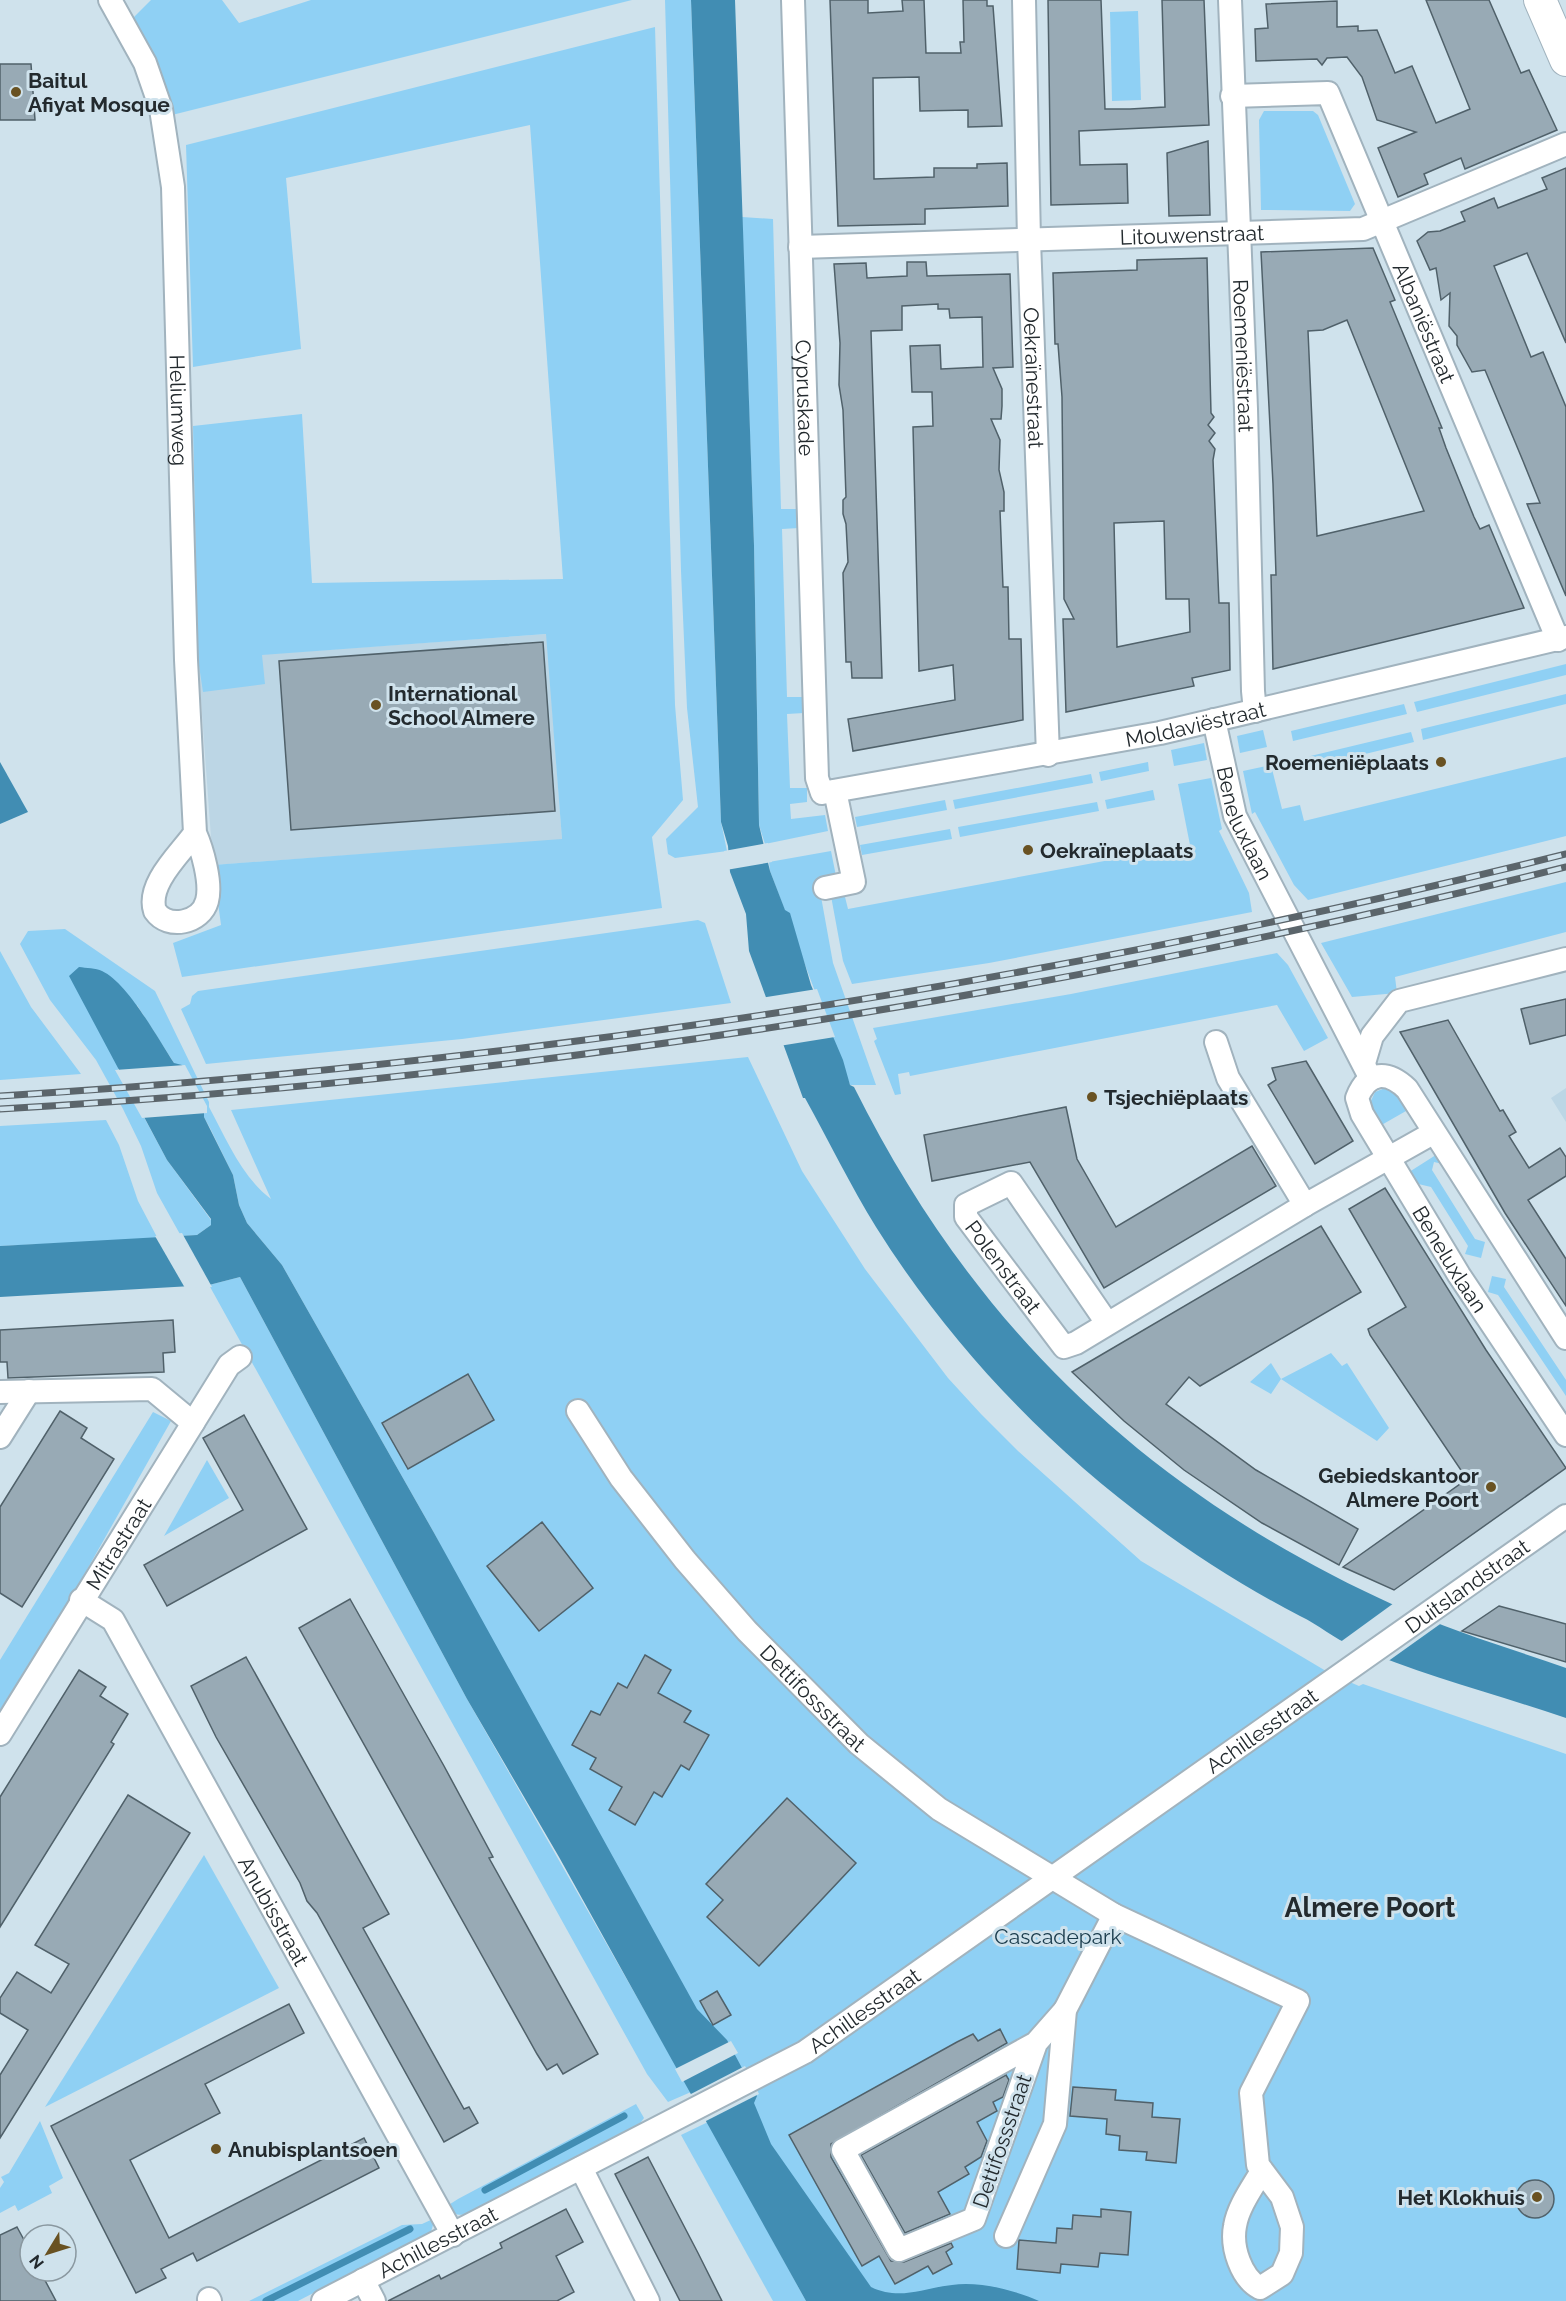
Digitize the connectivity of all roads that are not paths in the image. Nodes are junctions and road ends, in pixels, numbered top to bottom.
1 (110, 0) edge
2 (793, 0) edge
3 (1024, 0) edge
4 (1230, 0) edge
5 (1540, 0) edge
6 (1566, 60) edge
7 (1232, 96) junction
8 (1566, 144) edge
9 (1384, 221) junction
10 (1237, 232) junction
11 (1029, 240) junction
12 (800, 247) junction
13 (1562, 639) edge
14 (1256, 711) junction
15 (1214, 720) junction
16 (1048, 755) junction
17 (829, 792) junction
18 (195, 833) dead end
19 (825, 888) dead end
20 (1566, 959) edge
21 (1216, 1042) dead end
22 (1368, 1071) junction
23 (1433, 1133) junction
24 (1388, 1158) junction
25 (1305, 1205) junction
26 (1107, 1323) junction
27 (1566, 1338) edge
28 (240, 1357) dead end
29 (29, 1391) junction
30 (0, 1392) edge
31 (578, 1411) dead end
32 (193, 1423) junction
33 (1566, 1435) edge
34 (0, 1437) edge
35 (1566, 1516) edge
36 (81, 1600) junction
37 (1366, 1656) joint
38 (0, 1734) edge
39 (1053, 1878) junction
40 (1114, 1915) junction
41 (1065, 2010) junction
42 (1036, 2043) junction
43 (581, 2168) junction
44 (1262, 2171) dead end
45 (453, 2235) junction
46 (1006, 2236) dead end
47 (363, 2280) junction
48 (323, 2301) edge
49 (374, 2301) edge
50 (648, 2301) edge

1 - 18 street, Heliumweg
2 - 12 street, Cypruskade
3 - 11 street, Oekraïnestraat
4 - 7 street, Roemeniëstraat
5 - 6 street
7 - 9 street, Albaniëstraat
7 - 10 street, Roemeniëstraat
8 - 9 street, Litouwenstraat
9 - 10 street, Litouwenstraat
9 - 13 street, Albaniëstraat
10 - 11 street, Litouwenstraat
10 - 14 street, Roemeniëstraat
11 - 12 street, Litouwenstraat
11 - 16 street, Oekraïnestraat
12 - 17 street, Cypruskade
13 - 14 street, Moldaviëstraat
14 - 15 street, Moldaviëstraat
15 - 16 street, Moldaviëstraat
15 - 22 street, Beneluxlaan
16 - 17 street, Moldaviëstraat
17 - 19 street
20 - 22 street
21 - 25 street
22 - 23 street
22 - 24 street, Beneluxlaan
23 - 24 street, Polenstraat
23 - 27 street
24 - 25 street, Polenstraat
24 - 33 street, Beneluxlaan
25 - 26 street, Polenstraat
26 - 26 street, Polenstraat
28 - 32 street, Mitrastraat
29 - 30 street
29 - 32 street
29 - 34 street
31 - 39 street, Dettifossstraat
32 - 36 street, Mitrastraat
35 - 37 street, Duitslandstraat
36 - 38 street, Mitrastraat
36 - 45 street, Anubisstraat
37 - 39 street, Achillesstraat
39 - 40 street, Dettifossstraat
39 - 43 street, Achillesstraat
40 - 41 street, Dettifossstraat
40 - 44 street, Dettifossstraat
41 - 42 street, Dettifossstraat
41 - 46 street, Dettifossstraat
42 - 42 street, Dettifossstraat
43 - 45 street, Achillesstraat
43 - 50 street
45 - 47 street, Achillesstraat
47 - 48 street, Achillesstraat
47 - 49 street

